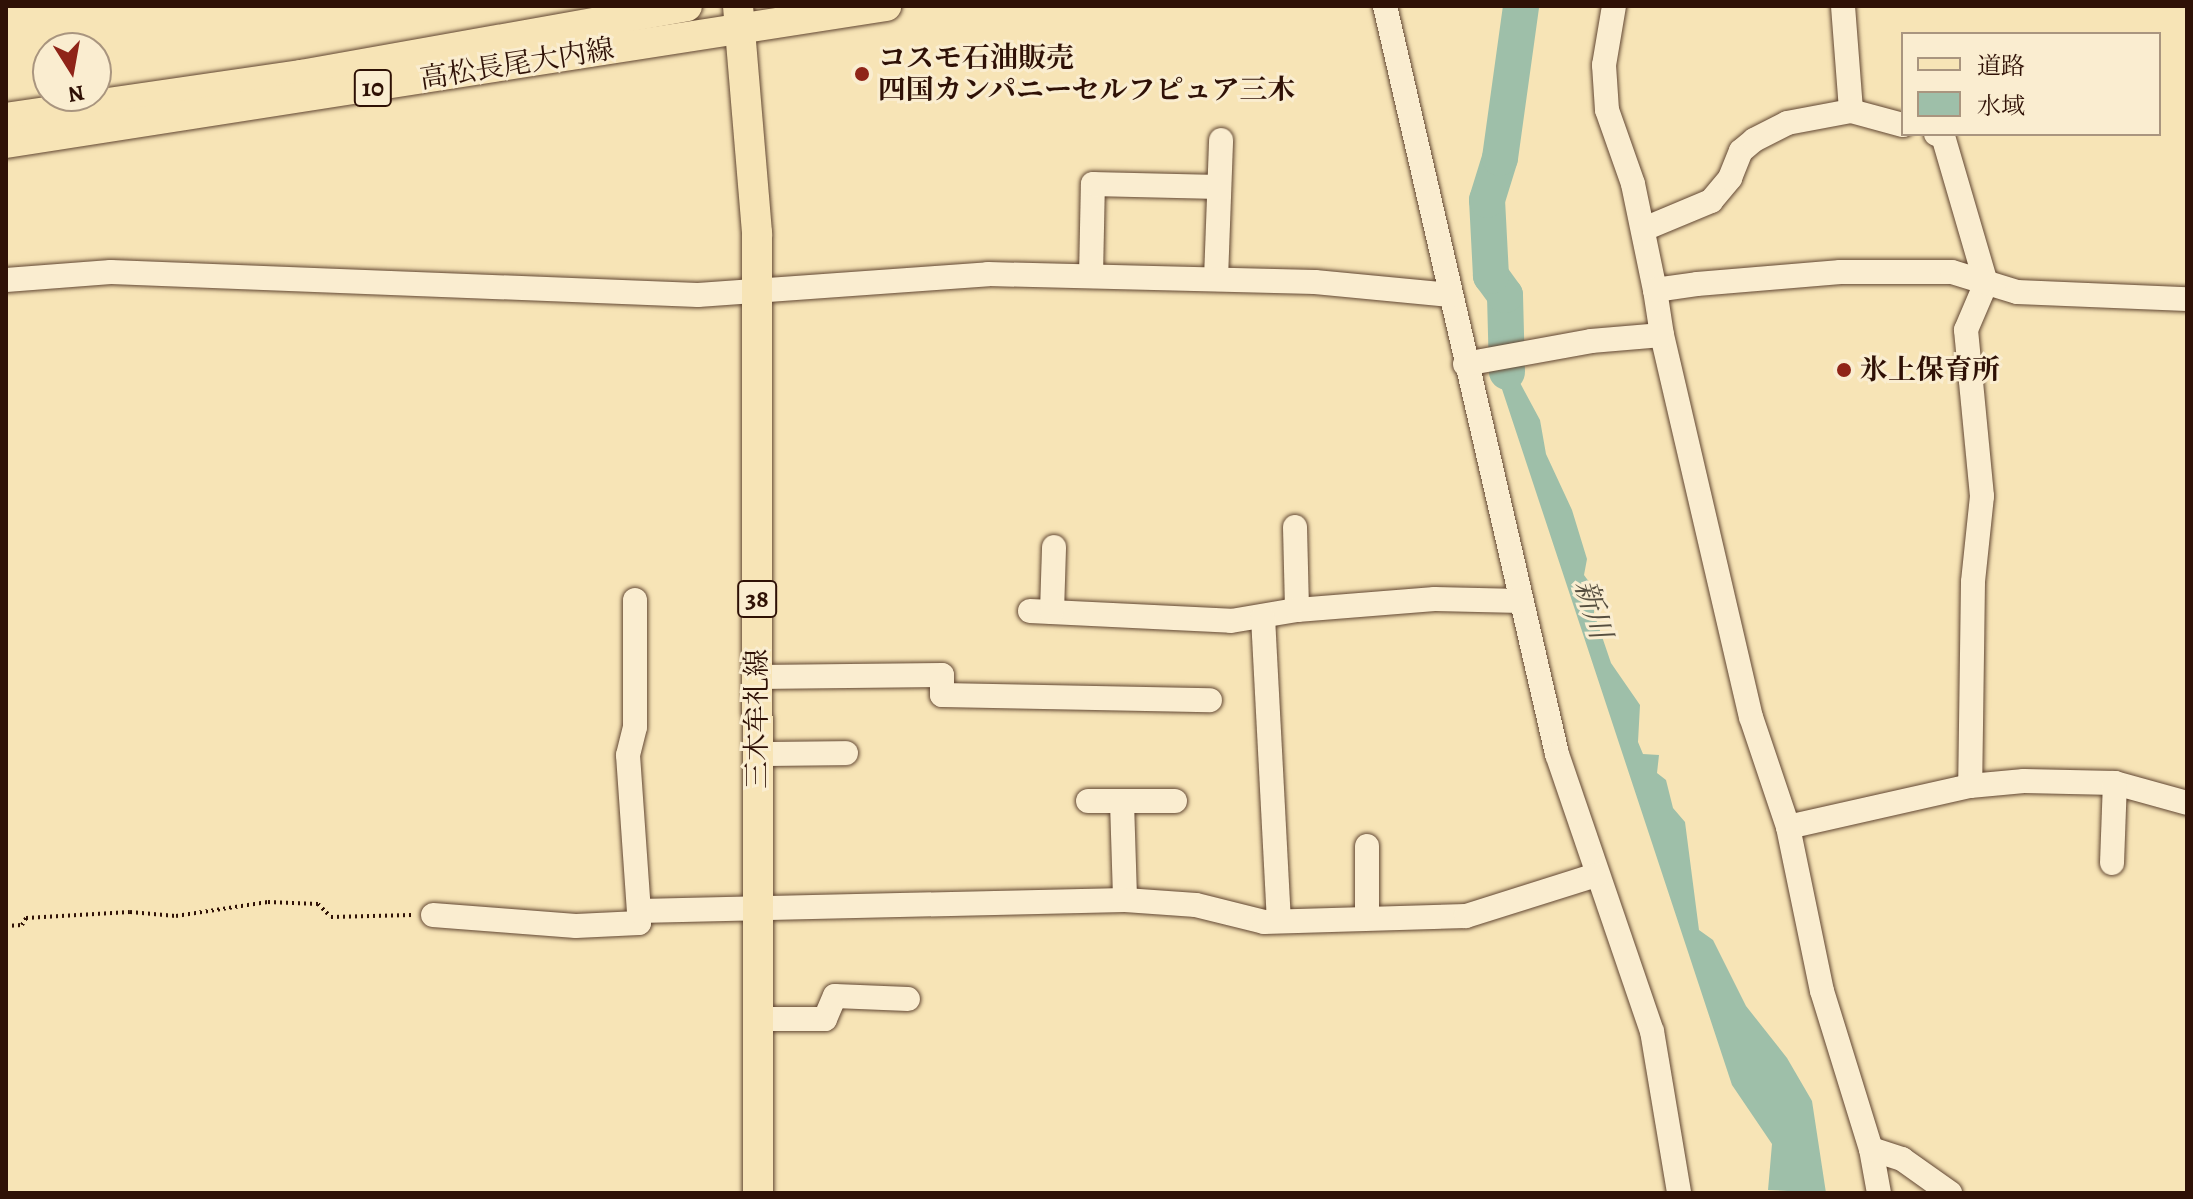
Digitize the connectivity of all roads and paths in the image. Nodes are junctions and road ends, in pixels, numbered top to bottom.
1 (687, 6) edge
2 (886, 6) edge
3 (1385, 6) edge
4 (1614, 6) edge
5 (1843, 6) edge
6 (739, 17) edge
7 (1851, 111) junction
8 (6, 118) edge
9 (1901, 124) edge
10 (1946, 136) edge
11 (1221, 140) dead end
12 (6, 143) edge
13 (1218, 187) junction
14 (1644, 229) junction
15 (1091, 276) junction
16 (1216, 279) junction
17 (6, 280) edge
18 (1986, 283) junction
19 (1655, 290) junction
20 (757, 292) junction
21 (1450, 295) junction
22 (2187, 299) edge
23 (1662, 335) junction
24 (1477, 362) junction
25 (1295, 527) dead end
26 (1054, 547) dead end
27 (635, 600) dead end
28 (1521, 601) junction
29 (1297, 610) junction
30 (1263, 617) junction
31 (757, 677) junction
32 (1210, 700) dead end
33 (846, 753) dead end
34 (757, 754) junction
35 (2115, 783) junction
36 (1970, 786) junction
37 (1088, 801) dead end
38 (1175, 801) dead end
39 (1122, 802) junction
40 (2187, 803) edge
41 (1788, 827) junction
42 (1367, 846) dead end
43 (2112, 863) dead end
44 (1596, 875) junction
45 (1125, 900) junction
46 (758, 910) junction
47 (639, 911) junction
48 (433, 915) joint
49 (1367, 916) junction
50 (1279, 921) junction
51 (6, 926) edge
52 (908, 999) dead end
53 (758, 1019) junction
54 (1871, 1149) junction
55 (758, 1193) edge
56 (1679, 1193) edge
57 (1879, 1193) edge
58 (1950, 1193) edge

1 - 8 main road, 高松長尾大内線 / 10
2 - 6 main road, 高松長尾大内線 / 10
3 - 21 street
4 - 14 street
5 - 7 street
6 - 12 main road, 高松長尾大内線 / 10
6 - 20 main road, 三木牟礼線 / 38
7 - 9 street
7 - 14 street
10 - 18 street
11 - 13 street
13 - 15 street
13 - 16 street
14 - 19 street
15 - 16 street
15 - 20 street
16 - 21 street
17 - 20 street
18 - 19 street
18 - 22 street
18 - 36 street
19 - 23 street
20 - 31 main road, 三木牟礼線 / 38
21 - 24 street
23 - 24 street
23 - 41 street
24 - 28 street
25 - 29 street
26 - 30 street
27 - 47 street
28 - 29 street
28 - 44 street
29 - 30 street
30 - 50 street
31 - 32 street
31 - 34 main road, 三木牟礼線 / 38
33 - 34 street
34 - 46 main road, 三木牟礼線 / 38
35 - 36 street
35 - 40 street
35 - 43 street
36 - 41 street
37 - 39 street
38 - 39 street
39 - 45 street
41 - 54 street
42 - 49 street
44 - 49 street
44 - 56 street
45 - 46 street
45 - 50 street
46 - 47 street
46 - 53 main road, 三木牟礼線 / 38
47 - 48 street
48 - 51 path
49 - 50 street
52 - 53 street
53 - 55 main road, 三木牟礼線 / 38
54 - 57 street
54 - 58 street

